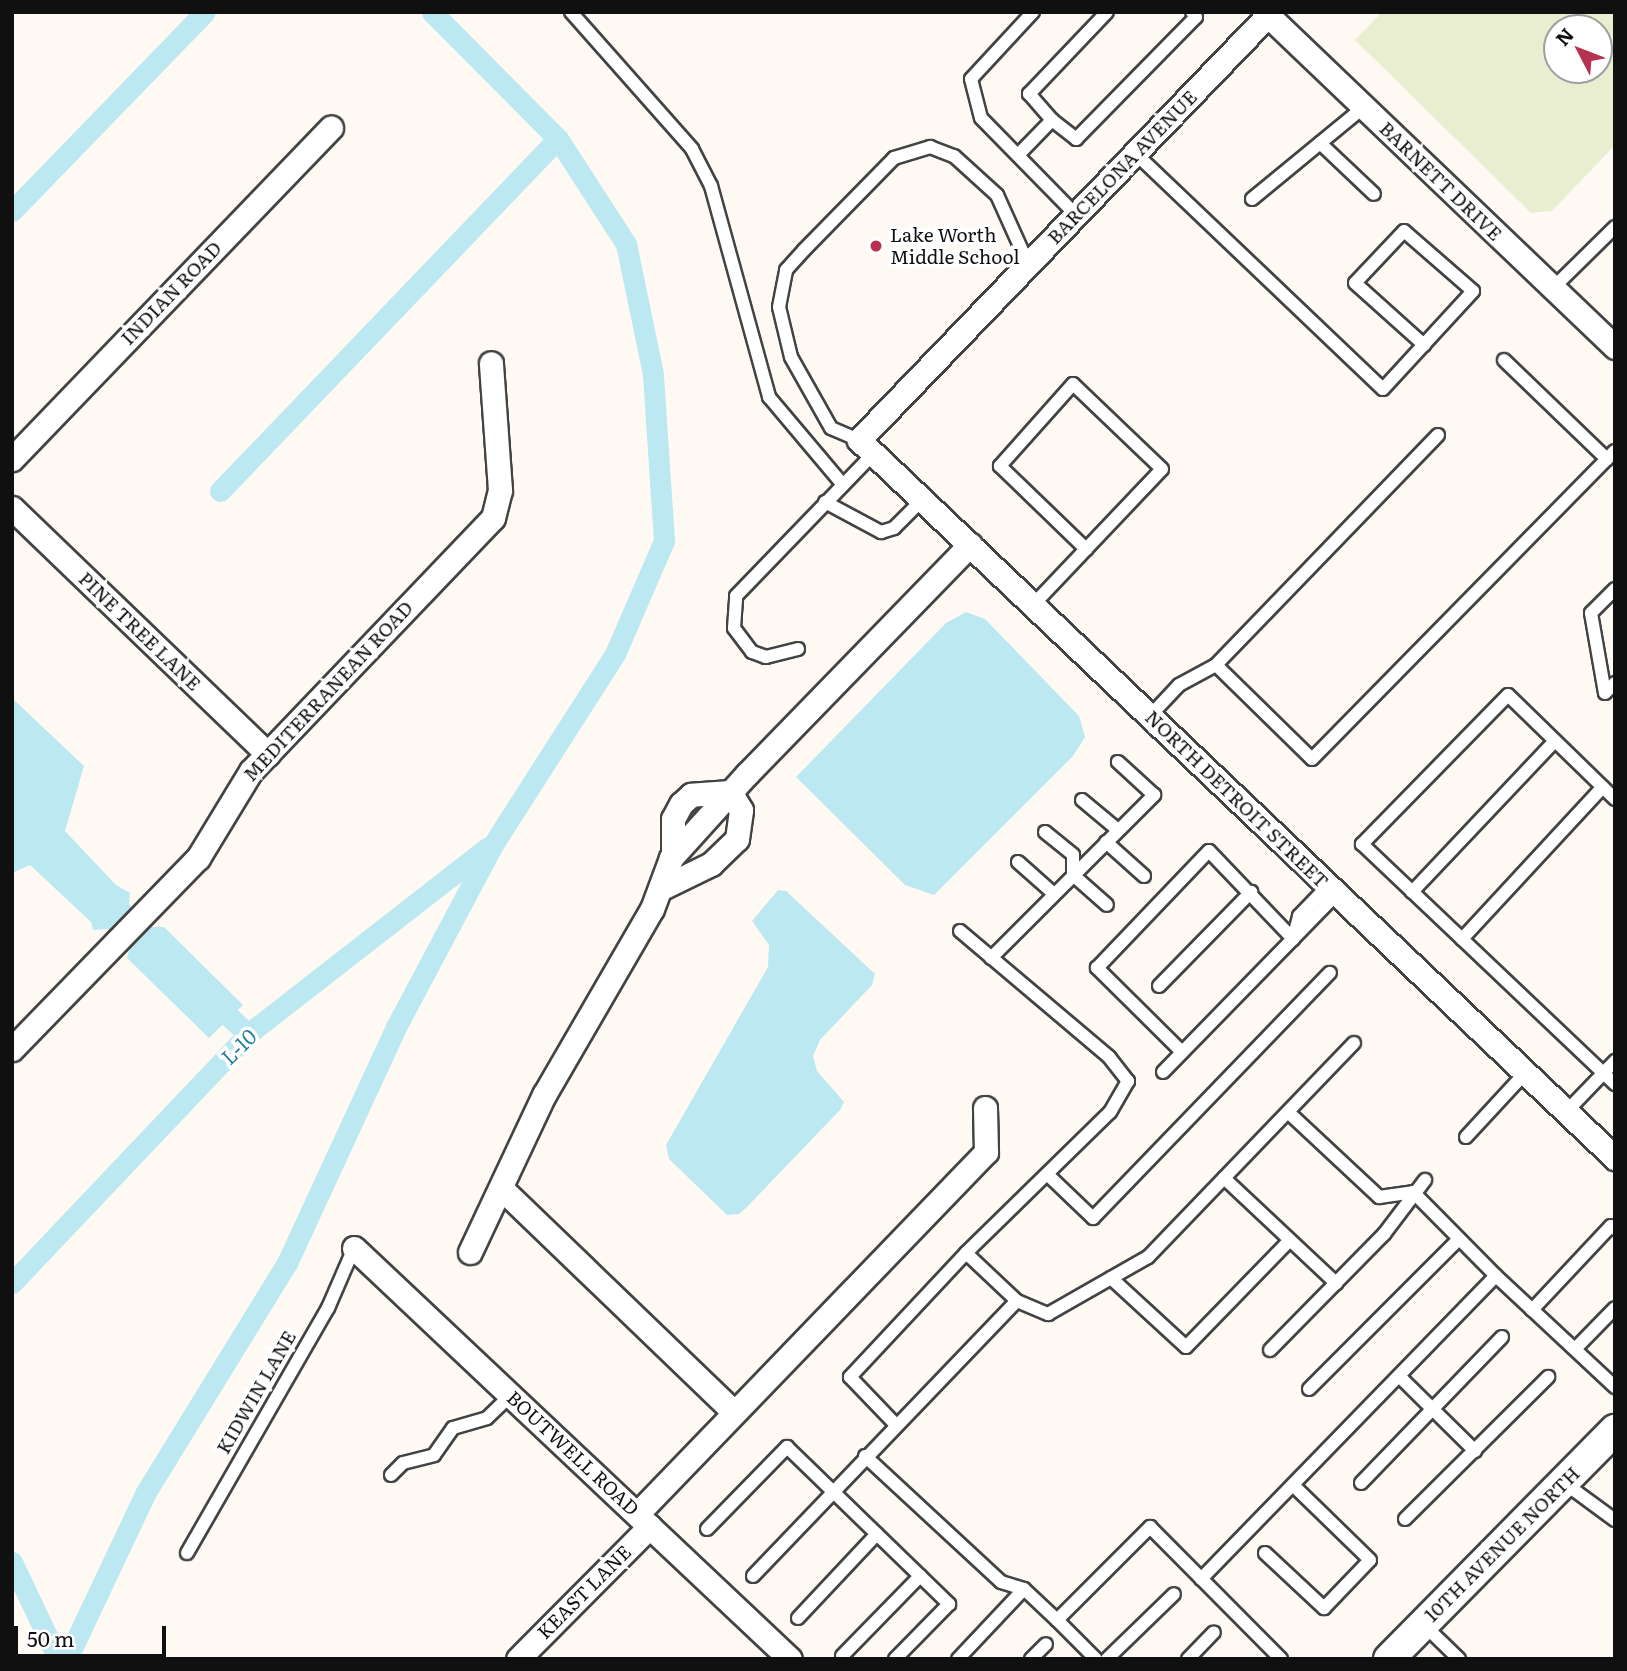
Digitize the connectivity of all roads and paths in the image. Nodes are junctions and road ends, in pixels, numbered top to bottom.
1 (571, 12) edge
2 (1033, 12) edge
3 (1107, 12) edge
4 (1192, 12) edge
5 (1267, 13) edge
6 (1364, 107) junction
7 (1052, 120) junction
8 (331, 128) dead end
9 (1321, 143) junction
10 (1135, 153) junction
11 (1018, 155) junction
12 (1374, 194) dead end
13 (1252, 199) dead end
14 (1076, 215) junction
15 (1615, 227) edge
16 (1028, 264) junction
17 (1553, 288) junction
18 (1424, 345) junction
19 (1615, 347) edge
20 (1504, 360) dead end
21 (491, 363) dead end
22 (1438, 435) dead end
23 (866, 447) junction
24 (1611, 455) edge
25 (12, 459) edge
26 (843, 485) junction
27 (922, 500) junction
28 (825, 502) junction
29 (12, 508) edge
30 (970, 545) junction
31 (1086, 549) junction
32 (1615, 589) edge
33 (1033, 605) junction
34 (798, 649) dead end
35 (1216, 665) junction
36 (1615, 683) edge
37 (1610, 697) edge
38 (1150, 716) junction
39 (1555, 741) junction
40 (268, 754) junction
41 (1118, 762) dead end
42 (1603, 787) junction
43 (730, 792) junction
44 (1615, 799) edge
45 (1082, 800) dead end
46 (1118, 830) junction
47 (1045, 832) dead end
48 (689, 837) junction
49 (1106, 842) junction
50 (673, 855) junction
51 (1018, 862) dead end
52 (711, 864) junction
53 (1073, 875) junction
54 (1144, 876) dead end
55 (660, 889) junction
56 (1333, 890) junction
57 (1251, 892) junction
58 (1412, 892) junction
59 (1054, 894) junction
60 (1107, 905) dead end
61 (960, 931) dead end
62 (1293, 939) junction
63 (1462, 939) junction
64 (991, 958) junction
65 (1330, 973) dead end
66 (1159, 986) dead end
67 (1354, 1043) dead end
68 (12, 1049) edge
69 (1182, 1052) junction
70 (1615, 1060) edge
71 (1163, 1072) dead end
72 (1525, 1073) junction
73 (1603, 1073) junction
74 (1615, 1084) edge
75 (985, 1108) dead end
76 (1288, 1112) junction
77 (1566, 1112) junction
78 (1466, 1137) dead end
79 (1615, 1158) edge
80 (1047, 1174) junction
81 (1224, 1178) junction
82 (1425, 1180) dead end
83 (501, 1188) junction
84 (1413, 1192) junction
85 (1615, 1229) edge
86 (1459, 1239) junction
87 (1290, 1240) junction
88 (354, 1248) joint
89 (470, 1252) dead end
90 (966, 1253) junction
91 (1496, 1276) junction
92 (1111, 1278) junction
93 (1336, 1283) junction
94 (1017, 1301) junction
95 (1615, 1308) edge
96 (1532, 1310) junction
97 (1502, 1337) dead end
98 (1575, 1349) junction
99 (1270, 1350) dead end
100 (1399, 1376) junction
101 (1548, 1377) dead end
102 (1615, 1387) edge
103 (1309, 1389) dead end
104 (511, 1395) junction
105 (1433, 1410) junction
106 (734, 1412) junction
107 (896, 1425) junction
108 (1615, 1430) edge
109 (1475, 1451) junction
110 (865, 1456) junction
111 (391, 1475) dead end
112 (1563, 1482) junction
113 (1361, 1483) dead end
114 (1293, 1485) junction
115 (832, 1492) junction
116 (1405, 1519) dead end
117 (644, 1520) junction
118 (1615, 1520) edge
119 (707, 1529) dead end
120 (877, 1534) junction
121 (187, 1553) dead end
122 (1265, 1553) dead end
123 (753, 1576) dead end
124 (919, 1576) junction
125 (1202, 1578) junction
126 (1024, 1588) junction
127 (1174, 1594) dead end
128 (798, 1618) dead end
129 (1057, 1620) junction
130 (1423, 1624) junction
131 (1214, 1632) dead end
132 (1046, 1644) dead end
133 (842, 1656) dead end
134 (519, 1659) edge
135 (790, 1659) edge
136 (895, 1659) edge
137 (958, 1659) edge
138 (1031, 1659) edge
139 (1096, 1659) edge
140 (1107, 1659) edge
141 (1188, 1659) edge
142 (1281, 1659) edge
143 (1389, 1659) edge
144 (1459, 1659) edge

1 - 26 lane
2 - 11 lane
3 - 7 lane
4 - 7 lane
5 - 6 street, BARNETT DRIVE
5 - 10 street, BARCELONA AVENUE
6 - 9 lane
6 - 17 street, BARNETT DRIVE
7 - 11 lane
8 - 25 street, INDIAN ROAD
9 - 12 lane
9 - 13 lane
10 - 14 street, BARCELONA AVENUE
10 - 18 lane
11 - 14 lane
14 - 16 street, BARCELONA AVENUE
15 - 17 lane
16 - 23 street, BARCELONA AVENUE
16 - 23 lane
17 - 19 street, BARNETT DRIVE
18 - 18 lane
20 - 24 lane
21 - 40 street, MEDITERRANEAN ROAD
22 - 35 lane
23 - 26 lane
23 - 27 street, NORTH DETROIT STREET
24 - 35 lane
26 - 28 lane
27 - 28 lane
27 - 30 street, NORTH DETROIT STREET
28 - 34 lane
29 - 40 street, PINE TREE LANE
30 - 33 street, NORTH DETROIT STREET
30 - 43 street
31 - 31 lane
31 - 33 lane
32 - 37 lane
33 - 38 street, NORTH DETROIT STREET
35 - 38 lane
36 - 37 lane
38 - 56 street, NORTH DETROIT STREET
39 - 42 lane
39 - 58 lane
39 - 58 lane
40 - 68 street, MEDITERRANEAN ROAD
41 - 46 lane
42 - 44 lane
42 - 63 lane
43 - 48 street
43 - 50 street
43 - 52 street
45 - 46 lane
46 - 49 lane
47 - 53 lane
48 - 50 street
48 - 52 street
49 - 53 lane
49 - 54 lane
50 - 55 street
51 - 59 lane
52 - 55 street
53 - 59 lane
53 - 60 lane
55 - 83 street
56 - 62 lane
56 - 72 street, NORTH DETROIT STREET
57 - 62 lane
57 - 66 lane
57 - 69 lane
58 - 63 lane
59 - 64 lane
61 - 64 lane
62 - 69 lane
63 - 73 lane
64 - 80 lane
65 - 80 lane
67 - 76 lane
69 - 71 lane
70 - 73 lane
72 - 77 street, NORTH DETROIT STREET
72 - 78 lane
73 - 74 lane
73 - 77 lane
75 - 106 street, KEAST LANE
76 - 81 lane
76 - 84 lane
77 - 79 street, NORTH DETROIT STREET
80 - 90 lane
81 - 87 lane
81 - 92 lane
82 - 84 lane
83 - 89 street
83 - 106 street
84 - 86 lane
84 - 93 lane
85 - 96 lane
86 - 91 lane
86 - 103 lane
87 - 92 lane
87 - 93 lane
88 - 104 street, BOUTWELL ROAD
88 - 121 lane, KIDWIN LANE
90 - 94 lane
90 - 107 lane
91 - 96 lane
91 - 100 lane
92 - 94 lane
93 - 99 lane
94 - 107 lane
95 - 98 lane
96 - 98 lane
97 - 105 lane
98 - 102 lane
100 - 105 lane
100 - 114 lane
101 - 109 lane
104 - 111 lane
104 - 117 street, BOUTWELL ROAD
105 - 109 lane
105 - 113 lane
106 - 117 street, KEAST LANE
107 - 110 lane
108 - 112 street, 10TH AVENUE NORTH
109 - 116 lane
110 - 115 lane
110 - 126 lane
112 - 118 lane
112 - 130 street, 10TH AVENUE NORTH
114 - 122 lane
114 - 125 lane
115 - 119 lane
115 - 120 lane
115 - 123 lane
117 - 134 street, KEAST LANE
117 - 135 street, BOUTWELL ROAD
120 - 124 lane
120 - 128 lane
124 - 133 lane
124 - 136 lane
125 - 129 lane
125 - 142 lane
126 - 129 lane
126 - 137 lane
127 - 140 lane
129 - 139 lane
130 - 143 street, 10TH AVENUE NORTH
130 - 144 lane
131 - 141 lane
132 - 138 lane

